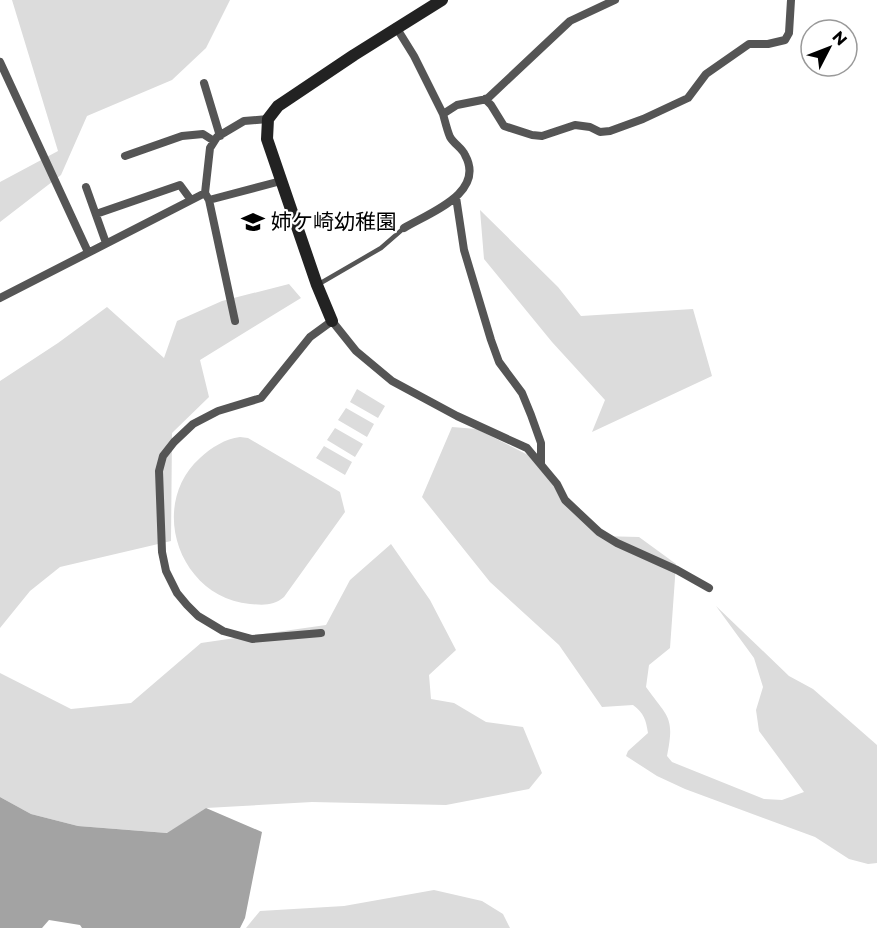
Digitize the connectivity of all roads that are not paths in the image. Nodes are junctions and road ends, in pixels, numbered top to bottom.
1 (442, 0) edge
2 (615, 0) edge
3 (791, 0) edge
4 (396, 27) junction
5 (0, 62) edge
6 (204, 83) dead end
7 (485, 99) junction
8 (443, 114) junction
9 (268, 119) junction
10 (217, 138) junction
11 (125, 156) dead end
12 (281, 181) junction
13 (86, 187) dead end
14 (207, 197) junction
15 (456, 197) junction
16 (191, 200) junction
17 (96, 214) junction
18 (404, 228) joint
19 (106, 243) junction
20 (88, 252) junction
21 (317, 285) junction
22 (0, 297) edge
23 (235, 321) dead end
24 (332, 321) junction
25 (541, 463) junction
26 (709, 588) dead end
27 (321, 633) dead end

1 - 4 street
2 - 7 street
3 - 7 street
4 - 8 street
4 - 9 street
5 - 20 street
6 - 10 street
7 - 8 street
8 - 15 street
9 - 10 street
9 - 12 street
10 - 11 street
10 - 14 street
12 - 14 street
12 - 21 street
13 - 17 street
14 - 16 street
14 - 23 street
15 - 18 street
15 - 25 street
16 - 17 street
16 - 19 street
17 - 19 street
18 - 21 lane
19 - 20 street
20 - 22 street
21 - 24 street
24 - 25 street
24 - 27 street
25 - 26 street

